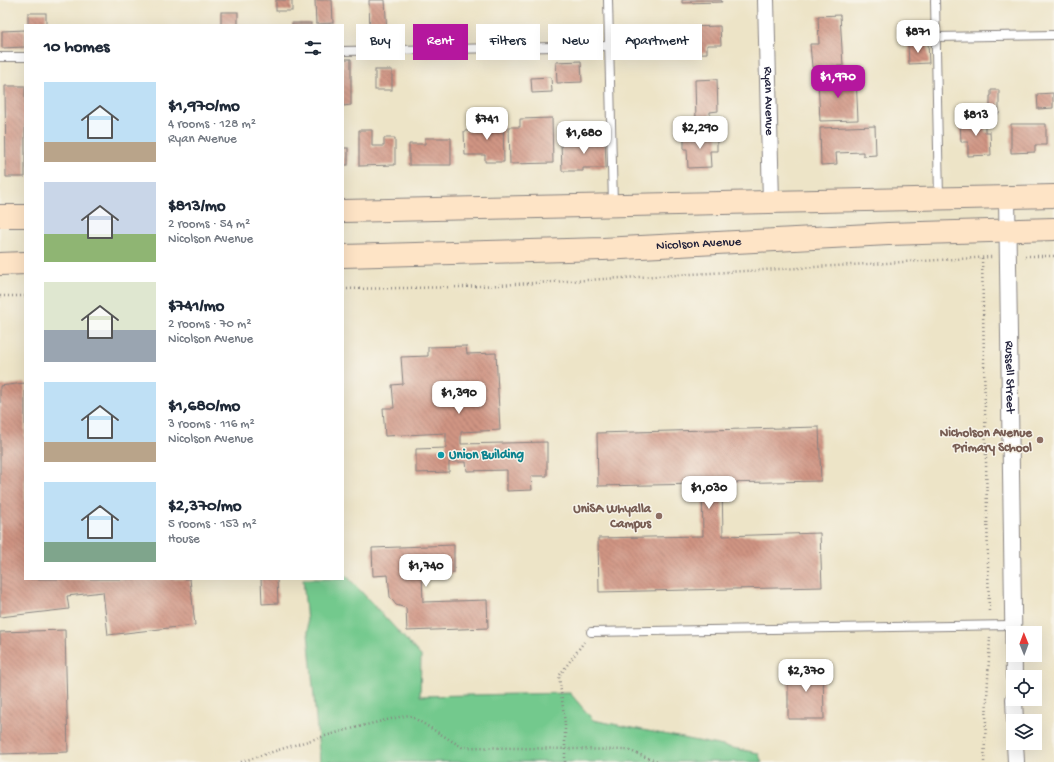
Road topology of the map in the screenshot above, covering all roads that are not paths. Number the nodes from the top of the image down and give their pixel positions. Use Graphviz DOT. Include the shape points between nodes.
graph roads {
  1 [pos="608,0"];
  2 [pos="766,0"];
  3 [pos="935,0"];
  4 [pos="1054,35"];
  5 [pos="936,37"];
  6 [pos="609,46"];
  7 [pos="344,51"];
  8 [pos="0,57"];
  9 [pos="24,57"];
  10 [pos="1054,196"];
  11 [pos="1007,197"];
  12 [pos="939,199"];
  13 [pos="771,202"];
  14 [pos="613,205"];
  15 [pos="344,211"];
  16 [pos="0,216"];
  17 [pos="24,216"];
  18 [pos="1054,229"];
  19 [pos="1007,230"];
  20 [pos="344,256"];
  21 [pos="0,264"];
  22 [pos="24,264"];
  23 [pos="1012,625"];
  24 [pos="591,632"];
  25 [pos="1014,670"];
  26 [pos="1015,750"];
  27 [pos="1016,762"];
  1 -- 6 [label="lane"];
  2 -- 13 [label="street, Ryan Avenue"];
  3 -- 5 [label="lane"];
  4 -- 5 [label="lane"];
  5 -- 12 [label="lane"];
  6 -- 7 [label="lane"];
  6 -- 14 [label="lane"];
  8 -- 9 [label="lane"];
  10 -- 11 [label="main road"];
  11 -- 12 [label="main road"];
  11 -- 19 [label="street, Russell Street"];
  12 -- 13 [label="main road"];
  13 -- 14 [label="main road"];
  14 -- 15 [label="main road"];
  16 -- 17 [label="main road"];
  18 -- 19 [label="main road, Nicolson Avenue"];
  19 -- 20 [label="main road, Nicolson Avenue" via="604,249"];
  19 -- 23 [label="street, Russell Street"];
  21 -- 22 [label="main road"];
  23 -- 24 [label="lane"];
  23 -- 25 [label="street, Russell Street"];
  26 -- 27 [label="street"];
}
